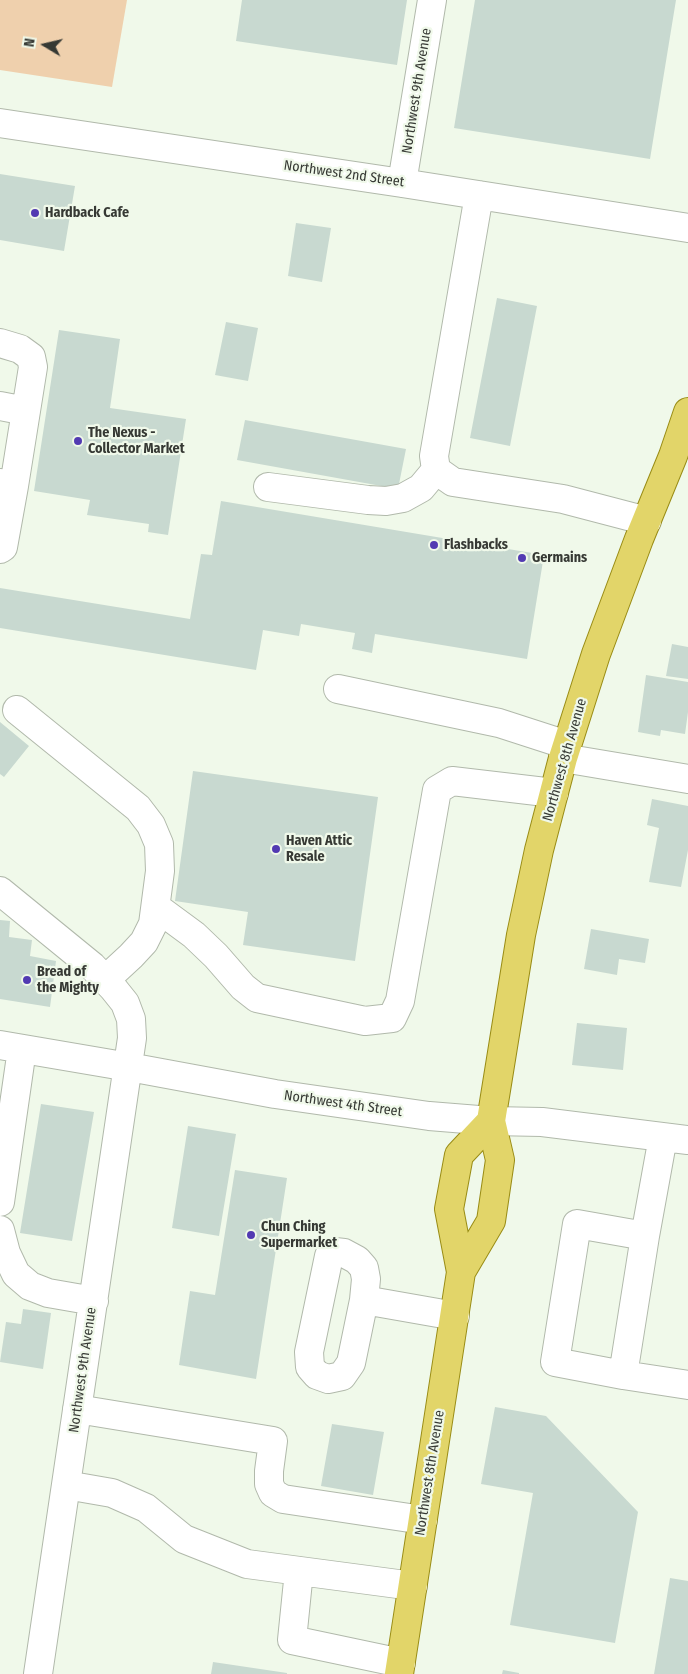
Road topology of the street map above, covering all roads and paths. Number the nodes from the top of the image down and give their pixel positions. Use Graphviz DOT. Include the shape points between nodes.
graph roads {
  1 [pos="432,0"];
  2 [pos="0,123"];
  3 [pos="402,183"];
  4 [pos="479,195"];
  5 [pos="688,228"];
  6 [pos="0,343"];
  7 [pos="0,406"];
  8 [pos="26,411"];
  9 [pos="688,412"];
  10 [pos="436,470"];
  11 [pos="7,484"];
  12 [pos="268,487"];
  13 [pos="647,521"];
  14 [pos="0,549"];
  15 [pos="338,689"];
  16 [pos="16,710"];
  17 [pos="565,752"];
  18 [pos="688,779"];
  19 [pos="554,794"];
  20 [pos="0,891"];
  21 [pos="156,907"];
  22 [pos="105,980"];
  23 [pos="11,1047"];
  24 [pos="129,1067"];
  25 [pos="491,1121"];
  26 [pos="675,1139"];
  27 [pos="0,1202"];
  28 [pos="0,1230"];
  29 [pos="645,1236"];
  30 [pos="461,1272"];
  31 [pos="364,1300"];
  32 [pos="94,1301"];
  33 [pos="455,1316"];
  34 [pos="623,1375"];
  35 [pos="688,1385"];
  36 [pos="77,1409"];
  37 [pos="66,1485"];
  38 [pos="423,1520"];
  39 [pos="299,1570"];
  40 [pos="413,1586"];
  41 [pos="400,1668"];
  42 [pos="38,1674"];
  1 -- 3 [label="street, Northwest 9th Avenue"];
  2 -- 3 [label="street, Northwest 2nd Street"];
  3 -- 4 [label="street, Northwest 2nd Street"];
  4 -- 5 [label="street, Northwest 2nd Street"];
  4 -- 10 [label="street" via="434,456"];
  6 -- 8 [label="street" via="20,349 31,357 33,367"];
  7 -- 8 [label="street"];
  8 -- 11 [label="street"];
  9 -- 13 [label="main road, Northwest 8th Avenue"];
  10 -- 12 [label="street" via="421,488 403,498 386,501"];
  10 -- 13 [label="street" via="454,482 563,499"];
  11 -- 14 [label="street" via="3,547"];
  13 -- 17 [label="main road, Northwest 8th Avenue" via="596,654"];
  15 -- 17 [label="street" via="499,724"];
  16 -- 21 [label="street" via="138,808 151,825 159,844"];
  17 -- 18 [label="street"];
  17 -- 19 [label="main road, Northwest 8th Avenue"];
  19 -- 21 [label="street" via="452,781 437,790 400,1001 392,1018 365,1021 257,998 194,935"];
  19 -- 25 [label="main road, Northwest 8th Avenue" via="521,935"];
  20 -- 22 [label="street, Northwest 9th Avenue"];
  21 -- 22 [label="street" via="153,924 144,942"];
  22 -- 24 [label="street, Northwest 9th Avenue" via="125,1003 130,1019"];
  23 -- 24 [label="street, Northwest 4th Street"];
  23 -- 27 [label="street"];
  24 -- 25 [label="street, Northwest 4th Street" via="275,1094 428,1116"];
  24 -- 32 [label="street, Northwest 9th Avenue"];
  25 -- 26 [label="street, Northwest 4th Street" via="542,1122"];
  25 -- 30 [label="main road, Northwest 8th Avenue" via="500,1160 491,1221"];
  25 -- 30 [label="main road, Northwest 8th Avenue" via="459,1155 449,1209"];
  26 -- 29 [label="street"];
  28 -- 32 [label="street" via="16,1274 30,1286 48,1293"];
  29 -- 34 [label="street"];
  29 -- 34 [label="street" via="577,1224 565,1296 555,1362"];
  30 -- 33 [label="main road, Northwest 8th Avenue"];
  31 -- 33 [label="street"];
  32 -- 36 [label="street, Northwest 9th Avenue"];
  33 -- 38 [label="main road, Northwest 8th Avenue"];
  34 -- 35 [label="street"];
  36 -- 37 [label="street, Northwest 9th Avenue"];
  36 -- 38 [label="street" via="273,1441 268,1484 283,1499"];
  37 -- 39 [label="street" via="112,1492 146,1508 184,1538 247,1564"];
  37 -- 42 [label="street, Northwest 9th Avenue"];
  38 -- 40 [label="main road, Northwest 8th Avenue"];
  39 -- 40 [label="street"];
  39 -- 41 [label="street" via="292,1640"];
  40 -- 41 [label="main road, Northwest 8th Avenue"];
}
